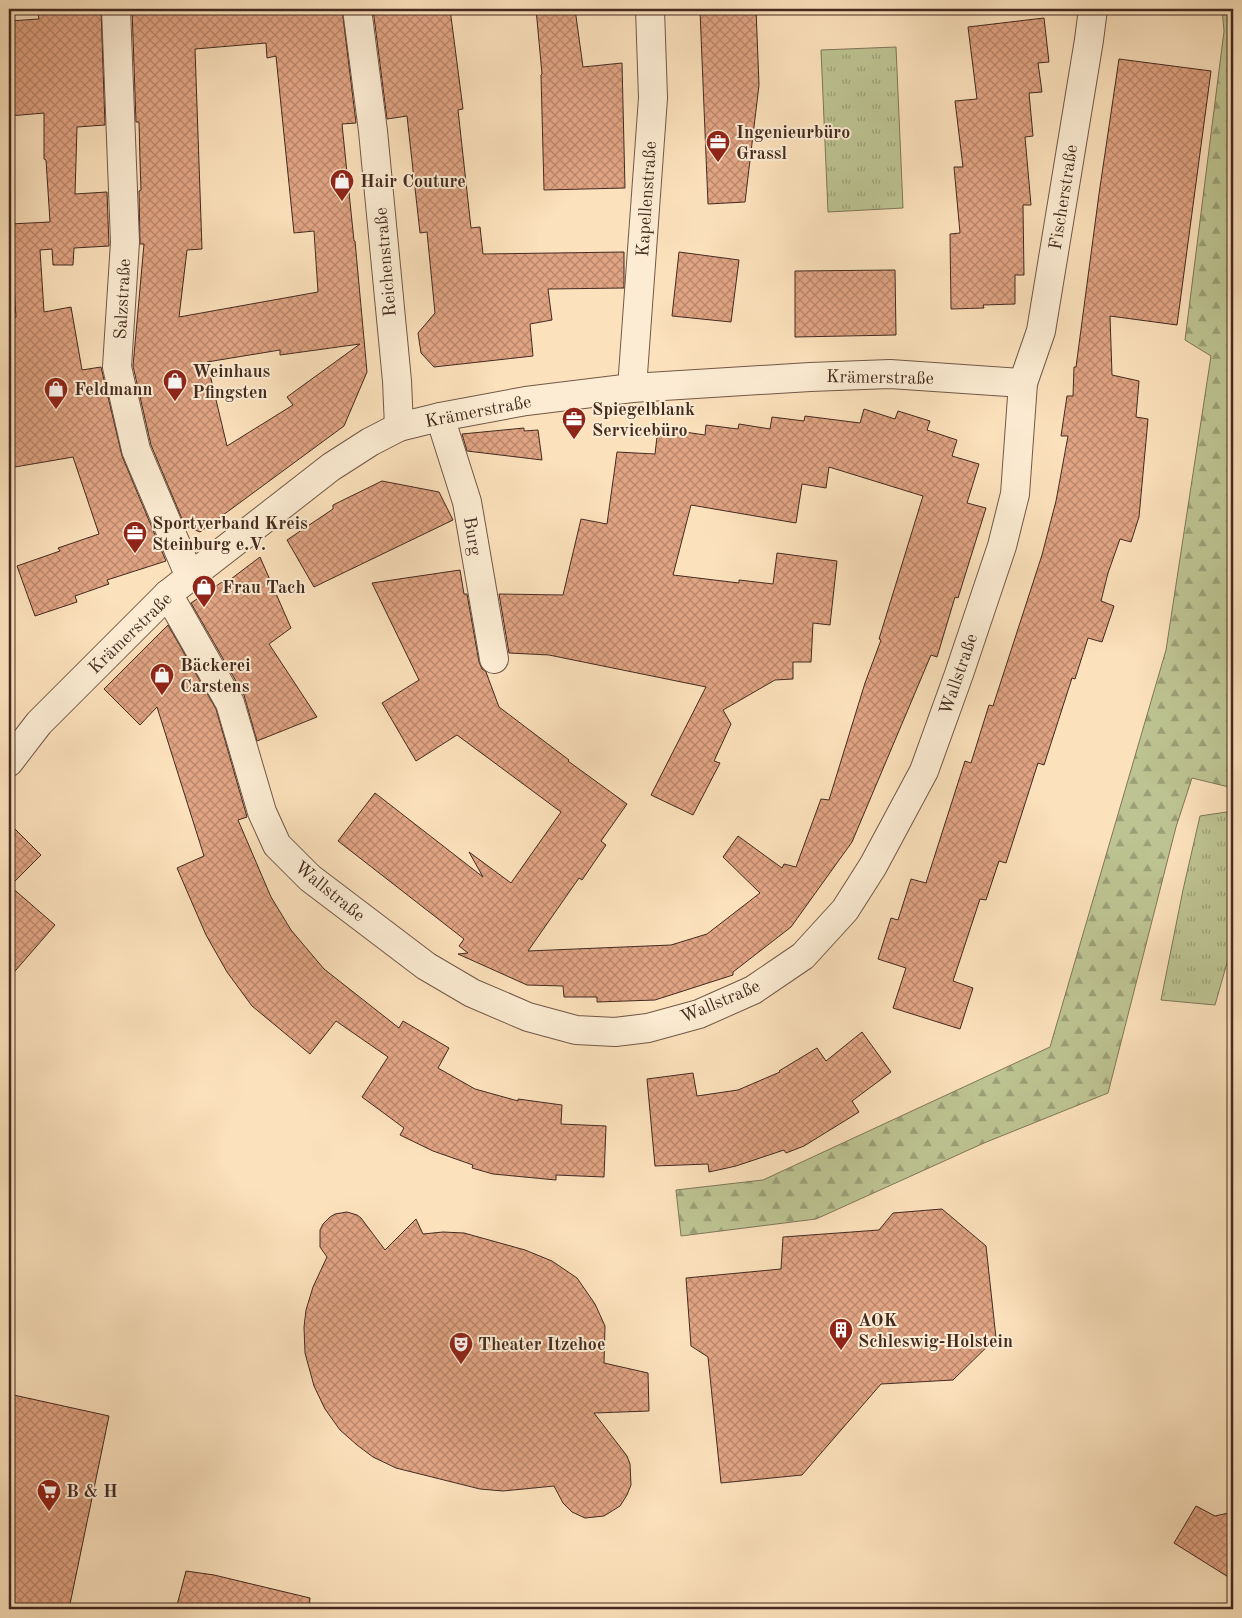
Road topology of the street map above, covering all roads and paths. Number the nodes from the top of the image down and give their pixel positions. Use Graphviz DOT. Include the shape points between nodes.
graph roads {
  1 [pos="116,9"];
  2 [pos="357,9"];
  3 [pos="650,9"];
  4 [pos="1093,9"];
  5 [pos="1023,383"];
  6 [pos="632,388"];
  7 [pos="440,417"];
  8 [pos="399,427"];
  9 [pos="190,577"];
  10 [pos="168,594"];
  11 [pos="494,659"];
  12 [pos="9,762"];
  1 -- 9 [label="street, Salzstraße" via="125,242 118,367 136,450"];
  2 -- 8 [label="street, Reichenstraße" via="373,131"];
  3 -- 6 [label="street, Kapellenstraße" via="653,98"];
  4 -- 5 [label="street, Fischerstraße" via="1041,331"];
  5 -- 6 [label="street, Krämerstraße" via="890,374"];
  5 -- 10 [label="street, Wallstraße" via="1015,494 1002,546 924,770 873,866 845,910 803,956 753,990 699,1014 648,1028 616,1032 576,1030 528,1017 472,992 426,966 310,878 277,844 262,812 230,703"];
  6 -- 7 [label="street, Krämerstraße" via="526,401"];
  7 -- 8 [label="street, Krämerstraße"];
  7 -- 11 [label="street, Burg" via="467,502"];
  8 -- 9 [label="street, Krämerstraße" via="331,467"];
  9 -- 10 [label="street, Krämerstraße"];
  10 -- 12 [label="street, Krämerstraße" via="39,723"];
}
